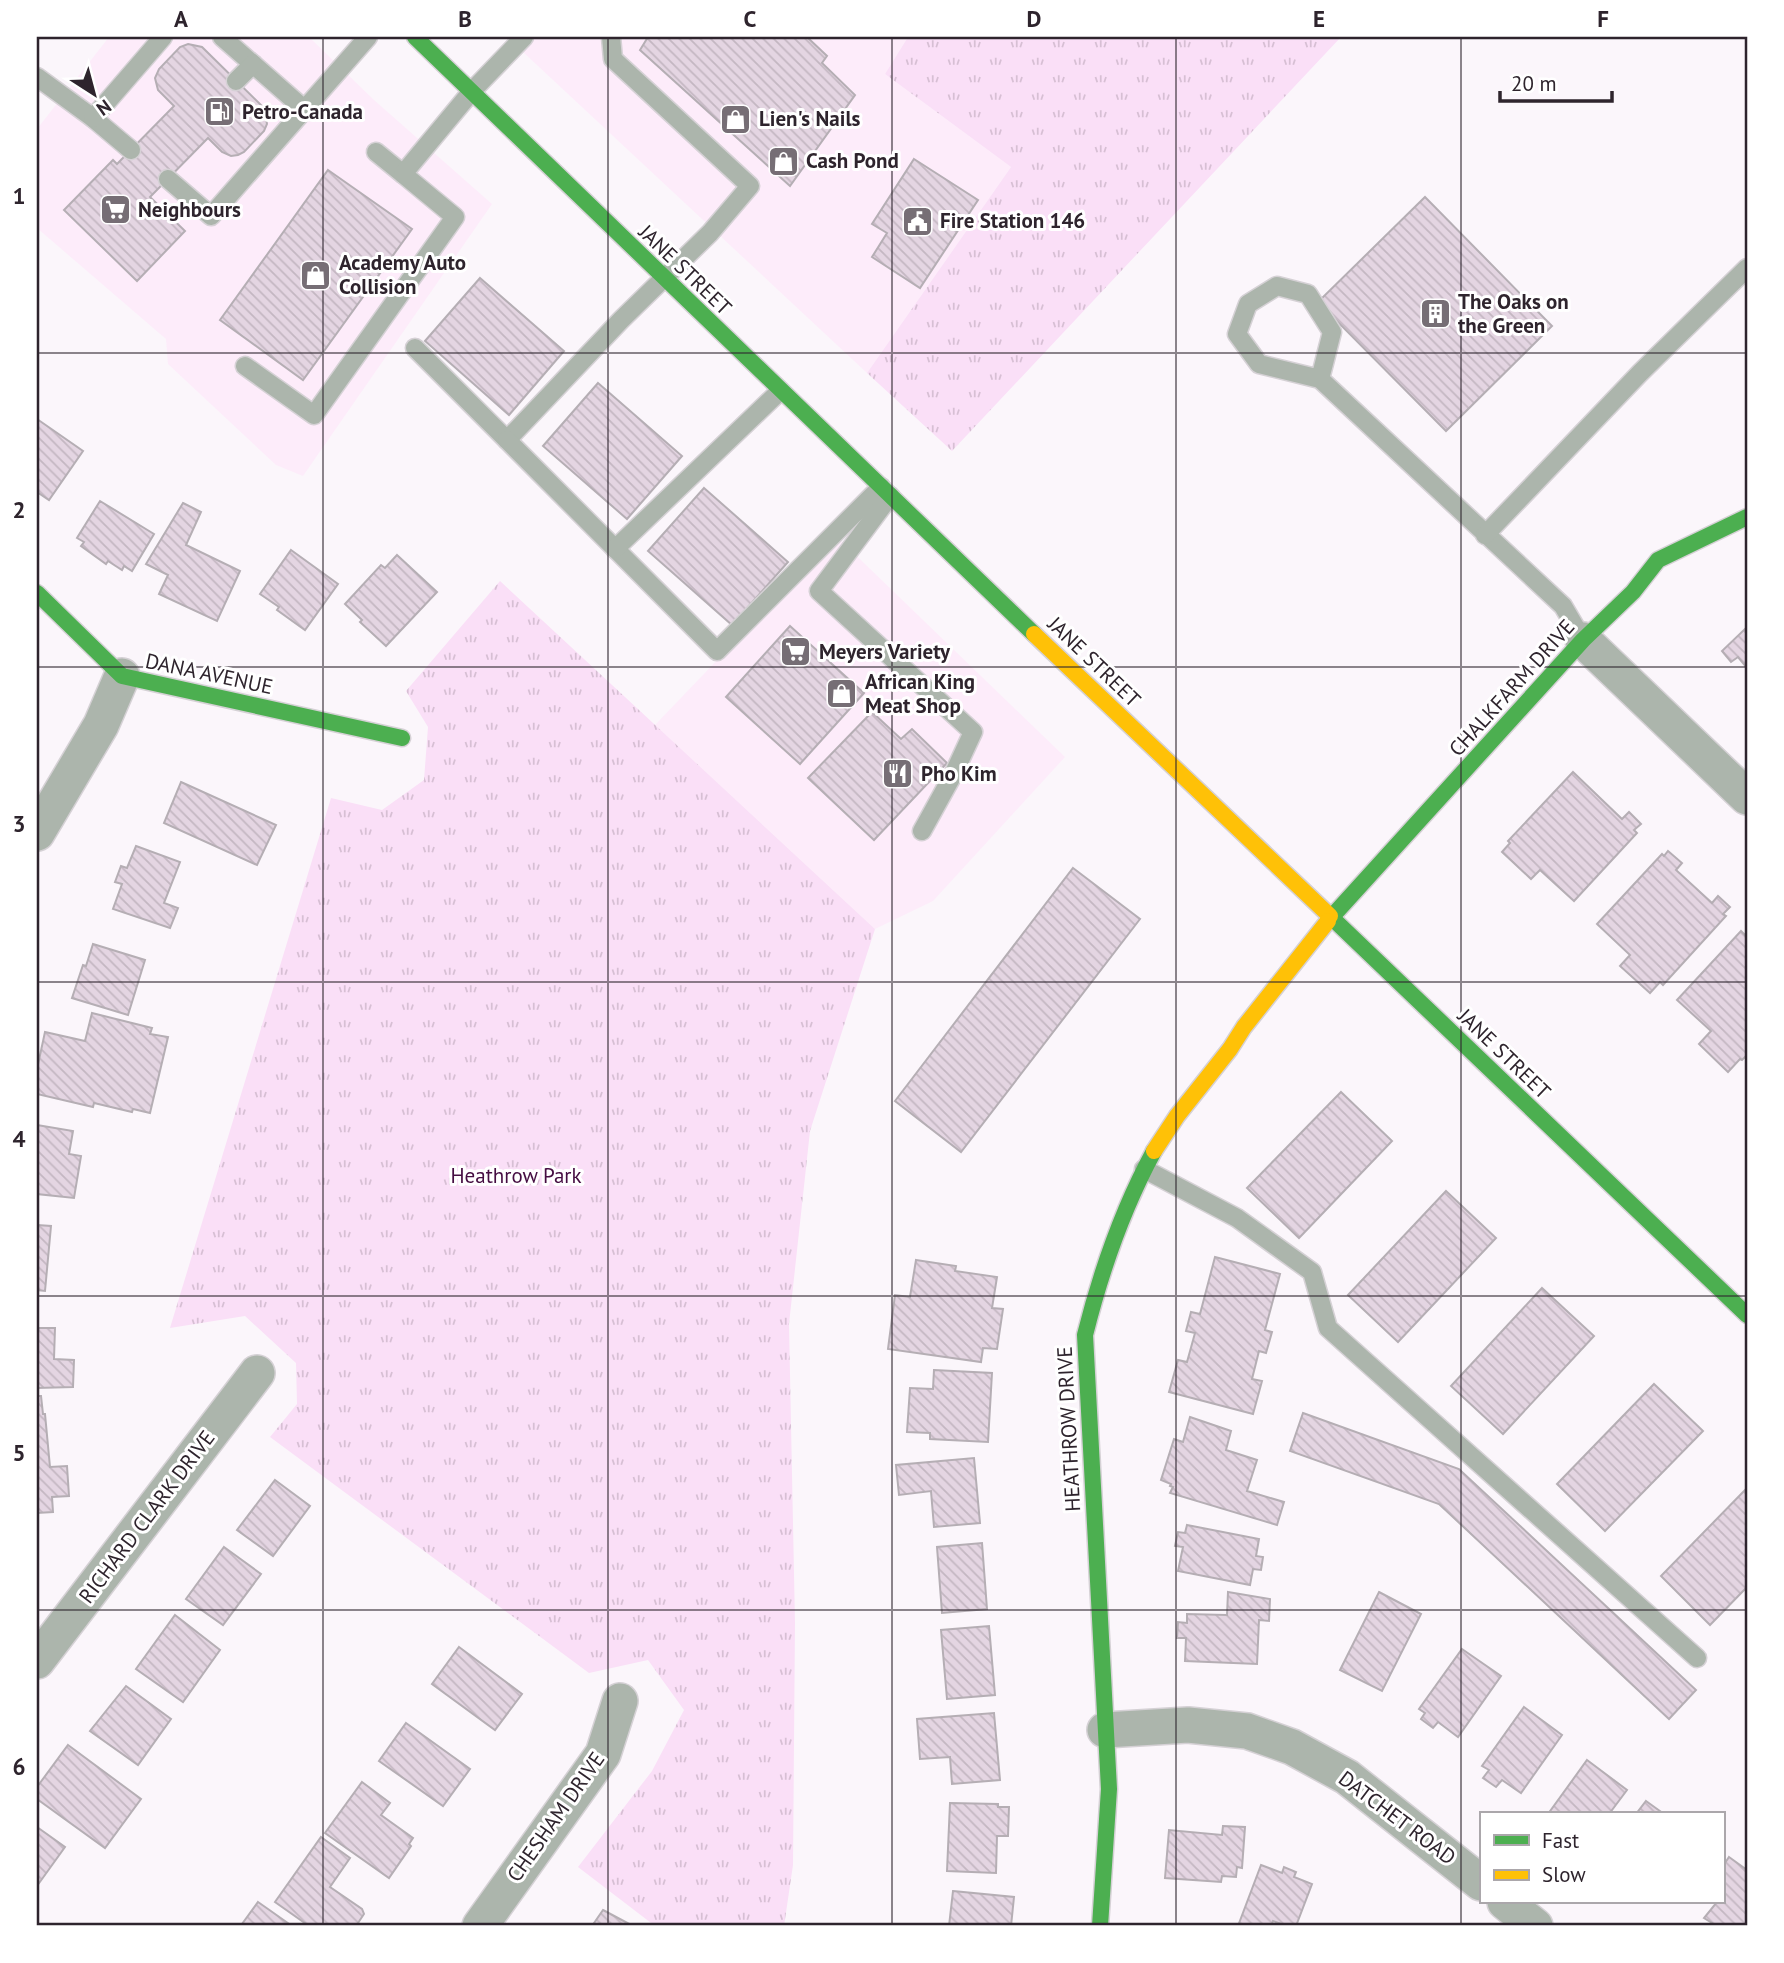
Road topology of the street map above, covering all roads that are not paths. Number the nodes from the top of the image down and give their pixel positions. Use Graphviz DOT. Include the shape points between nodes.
graph roads {
  1 [pos="163,37"];
  2 [pos="222,37"];
  3 [pos="368,37"];
  4 [pos="415,37"];
  5 [pos="524,37"];
  6 [pos="611,37"];
  7 [pos="253,64"];
  8 [pos="37,77"];
  9 [pos="236,81"];
  10 [pos="472,91"];
  11 [pos="304,109"];
  12 [pos="93,118"];
  13 [pos="131,150"];
  14 [pos="376,152"];
  15 [pos="402,174"];
  16 [pos="168,179"];
  17 [pos="1747,268"];
  18 [pos="664,279"];
  19 [pos="415,348"];
  20 [pos="245,366"];
  21 [pos="1320,379"];
  22 [pos="780,390"];
  23 [pos="507,440"];
  24 [pos="885,491"];
  25 [pos="1747,517"];
  26 [pos="1485,535"];
  27 [pos="615,549"];
  28 [pos="37,593"];
  29 [pos="1583,640"];
  30 [pos="122,676"];
  31 [pos="402,738"];
  32 [pos="1747,797"];
  33 [pos="922,831"];
  34 [pos="37,833"];
  35 [pos="1331,918"];
  36 [pos="1144,1169"];
  37 [pos="1747,1315"];
  38 [pos="257,1373"];
  39 [pos="1697,1658"];
  40 [pos="37,1661"];
  41 [pos="620,1701"];
  42 [pos="1105,1730"];
  43 [pos="1480,1882"];
  44 [pos="1508,1904"];
  45 [pos="480,1926"];
  46 [pos="1100,1926"];
  47 [pos="1535,1926"];
  1 -- 12 [label="lane"];
  2 -- 7 [label="lane"];
  3 -- 11 [label="lane"];
  4 -- 10 [label="street, JANE STREET"];
  5 -- 10 [label="lane"];
  6 -- 18 [label="lane" via="613,59 750,186"];
  7 -- 9 [label="lane"];
  7 -- 11 [label="lane"];
  8 -- 12 [label="lane"];
  10 -- 15 [label="lane"];
  10 -- 18 [label="street, JANE STREET"];
  11 -- 16 [label="lane" via="211,216"];
  12 -- 13 [label="lane"];
  14 -- 15 [label="lane"];
  15 -- 20 [label="lane" via="455,217 314,415"];
  17 -- 26 [label="lane"];
  18 -- 22 [label="street, JANE STREET"];
  18 -- 23 [label="lane"];
  19 -- 23 [label="lane"];
  21 -- 21 [label="lane" via="1259,364 1237,334 1248,304 1277,286 1308,294 1332,332"];
  21 -- 26 [label="lane"];
  22 -- 24 [label="street, JANE STREET"];
  22 -- 27 [label="lane"];
  23 -- 27 [label="lane"];
  24 -- 27 [label="lane" via="717,651"];
  24 -- 33 [label="lane" via="819,591 973,732"];
  24 -- 35 [label="street, JANE STREET"];
  25 -- 29 [label="street, CHALKFARM DRIVE" via="1658,560 1633,592"];
  26 -- 29 [label="lane" via="1563,606"];
  28 -- 30 [label="street, DANA AVENUE"];
  29 -- 32 [label="street"];
  29 -- 35 [label="street, CHALKFARM DRIVE"];
  30 -- 31 [label="street, DANA AVENUE"];
  30 -- 34 [label="street" via="101,725"];
  35 -- 36 [label="street, HEATHROW DRIVE" via="1170,1126"];
  35 -- 37 [label="street, JANE STREET"];
  36 -- 39 [label="lane" via="1237,1218 1312,1272 1328,1328"];
  36 -- 42 [label="street, HEATHROW DRIVE" via="1108,1248 1085,1335"];
  38 -- 40 [label="street, RICHARD CLARK DRIVE"];
  41 -- 45 [label="street, CHESHAM DRIVE" via="603,1754"];
  42 -- 43 [label="street, DATCHET ROAD" via="1188,1725 1247,1731 1292,1747 1347,1777"];
  42 -- 46 [label="street, HEATHROW DRIVE" via="1109,1789"];
  44 -- 47 [label="street"];
}
